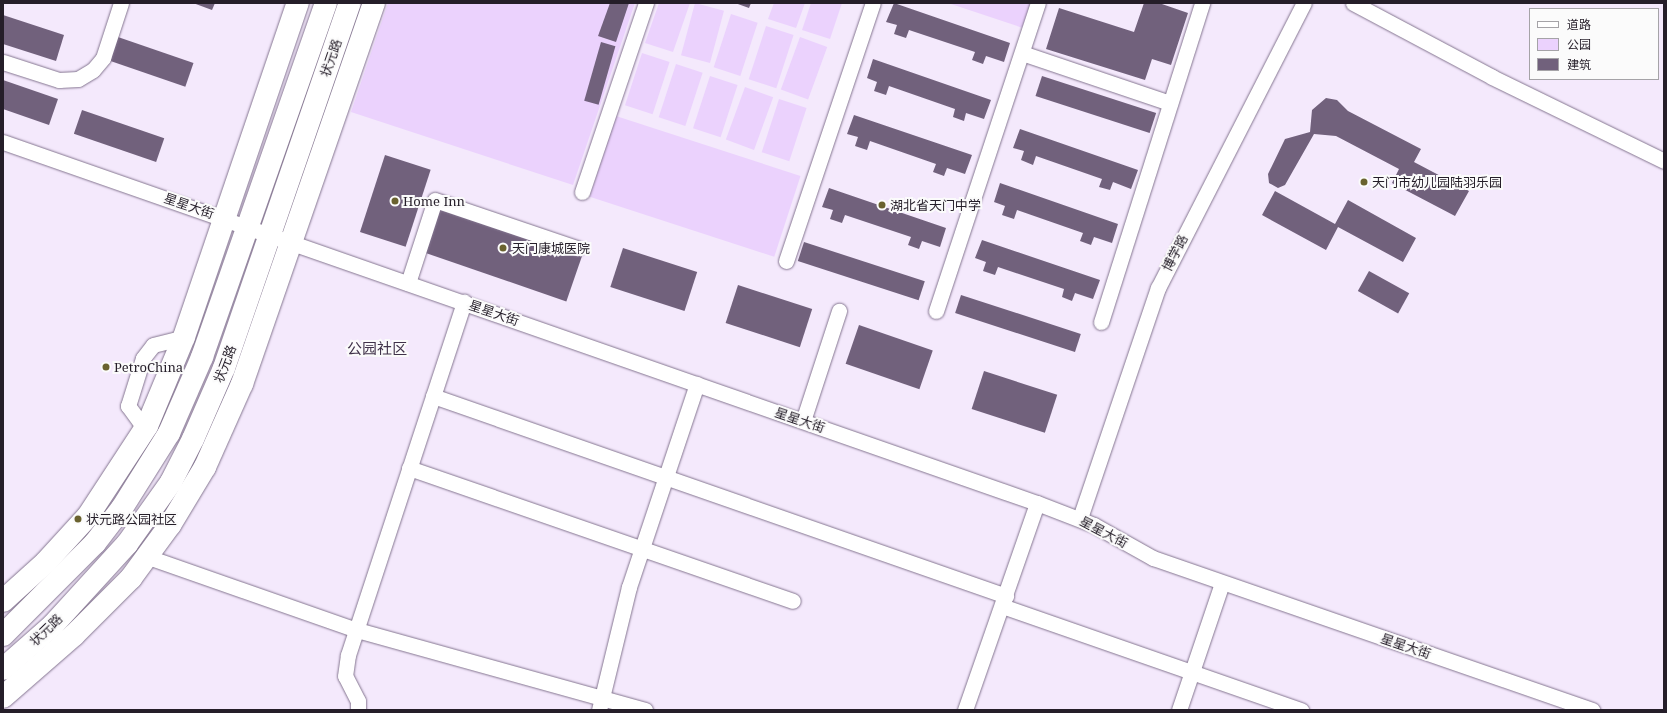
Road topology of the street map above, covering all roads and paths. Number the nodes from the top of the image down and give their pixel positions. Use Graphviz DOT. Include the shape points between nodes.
graph roads {
  1 [pos="121,3"];
  2 [pos="298,3"];
  3 [pos="326,3"];
  4 [pos="350,3"];
  5 [pos="374,3"];
  6 [pos="646,3"];
  7 [pos="873,3"];
  8 [pos="1038,3"];
  9 [pos="1202,3"];
  10 [pos="1304,3"];
  11 [pos="1353,3"];
  12 [pos="1022,53"];
  13 [pos="3,62"];
  14 [pos="1170,104"];
  15 [pos="3,142"];
  16 [pos="1664,161"];
  17 [pos="582,192"];
  18 [pos="226,219"];
  19 [pos="249,227"];
  20 [pos="271,236"];
  21 [pos="292,243"];
  22 [pos="577,248"];
  23 [pos="786,261"];
  24 [pos="408,283"];
  25 [pos="464,302"];
  26 [pos="839,311"];
  27 [pos="936,311"];
  28 [pos="1101,322"];
  29 [pos="213,328"];
  30 [pos="184,337"];
  31 [pos="697,384"];
  32 [pos="433,396"];
  33 [pos="803,421"];
  34 [pos="201,423"];
  35 [pos="145,429"];
  36 [pos="163,443"];
  37 [pos="205,467"];
  38 [pos="409,468"];
  39 [pos="666,477"];
  40 [pos="1037,503"];
  41 [pos="1080,518"];
  42 [pos="643,549"];
  43 [pos="148,557"];
  44 [pos="1222,583"];
  45 [pos="3,601"];
  46 [pos="793,601"];
  47 [pos="1004,601"];
  48 [pos="357,630"];
  49 [pos="3,635"];
  50 [pos="3,669"];
  51 [pos="1192,672"];
  52 [pos="3,697"];
  53 [pos="601,704"];
  54 [pos="358,710"];
  55 [pos="645,710"];
  56 [pos="965,710"];
  57 [pos="1179,710"];
  58 [pos="1301,710"];
  59 [pos="1592,710"];
  1 -- 13 [label="street" via="102,58 93,70 78,79 59,80"];
  2 -- 18 [label="highway"];
  3 -- 19 [label="highway, 状元路"];
  4 -- 20 [label="highway, 状元路"];
  5 -- 21 [label="highway"];
  6 -- 17 [label="street"];
  7 -- 23 [label="street"];
  8 -- 12 [label="street"];
  9 -- 14 [label="street"];
  10 -- 41 [label="street, 博学路" via="1158,288"];
  11 -- 16 [label="street" via="1511,87"];
  12 -- 14 [label="street"];
  12 -- 27 [label="street"];
  14 -- 28 [label="street"];
  15 -- 18 [label="street, 星星大街"];
  18 -- 19 [label="street, 星星大街"];
  18 -- 30 [label="highway"];
  19 -- 20 [label="street, 星星大街"];
  19 -- 29 [label="highway, 状元路"];
  20 -- 21 [label="street, 星星大街"];
  20 -- 34 [label="highway, 状元路"];
  21 -- 24 [label="street, 星星大街"];
  21 -- 37 [label="highway" via="242,384"];
  22 -- 24 [label="street" via="435,200"];
  24 -- 25 [label="street, 星星大街"];
  25 -- 31 [label="street, 星星大街"];
  25 -- 32 [label="street"];
  26 -- 33 [label="street"];
  29 -- 30 [label="highway"];
  29 -- 36 [label="highway, 状元路"];
  30 -- 35 [label="highway"];
  30 -- 35 [label="street" via="153,345 143,358 128,406"];
  31 -- 33 [label="street, 星星大街"];
  31 -- 39 [label="street"];
  32 -- 38 [label="street"];
  32 -- 39 [label="street"];
  33 -- 40 [label="street, 星星大街"];
  34 -- 37 [label="highway"];
  34 -- 50 [label="highway, 状元路" via="170,482 127,544 53,625"];
  35 -- 36 [label="highway"];
  35 -- 45 [label="highway" via="88,516 46,562"];
  36 -- 49 [label="highway, 状元路" via="122,508 95,543"];
  37 -- 43 [label="highway"];
  38 -- 42 [label="street"];
  38 -- 48 [label="street"];
  39 -- 42 [label="street"];
  39 -- 47 [label="street"];
  40 -- 41 [label="street, 星星大街"];
  40 -- 47 [label="street"];
  41 -- 44 [label="street, 星星大街" via="1152,558"];
  42 -- 46 [label="street"];
  42 -- 53 [label="street" via="629,587"];
  43 -- 48 [label="street"];
  43 -- 52 [label="highway" via="97,614"];
  44 -- 51 [label="street"];
  44 -- 59 [label="street, 星星大街"];
  47 -- 51 [label="street"];
  47 -- 56 [label="street"];
  48 -- 53 [label="street"];
  48 -- 54 [label="street" via="345,676 358,701"];
  51 -- 57 [label="street"];
  51 -- 58 [label="street"];
  53 -- 55 [label="street"];
}
